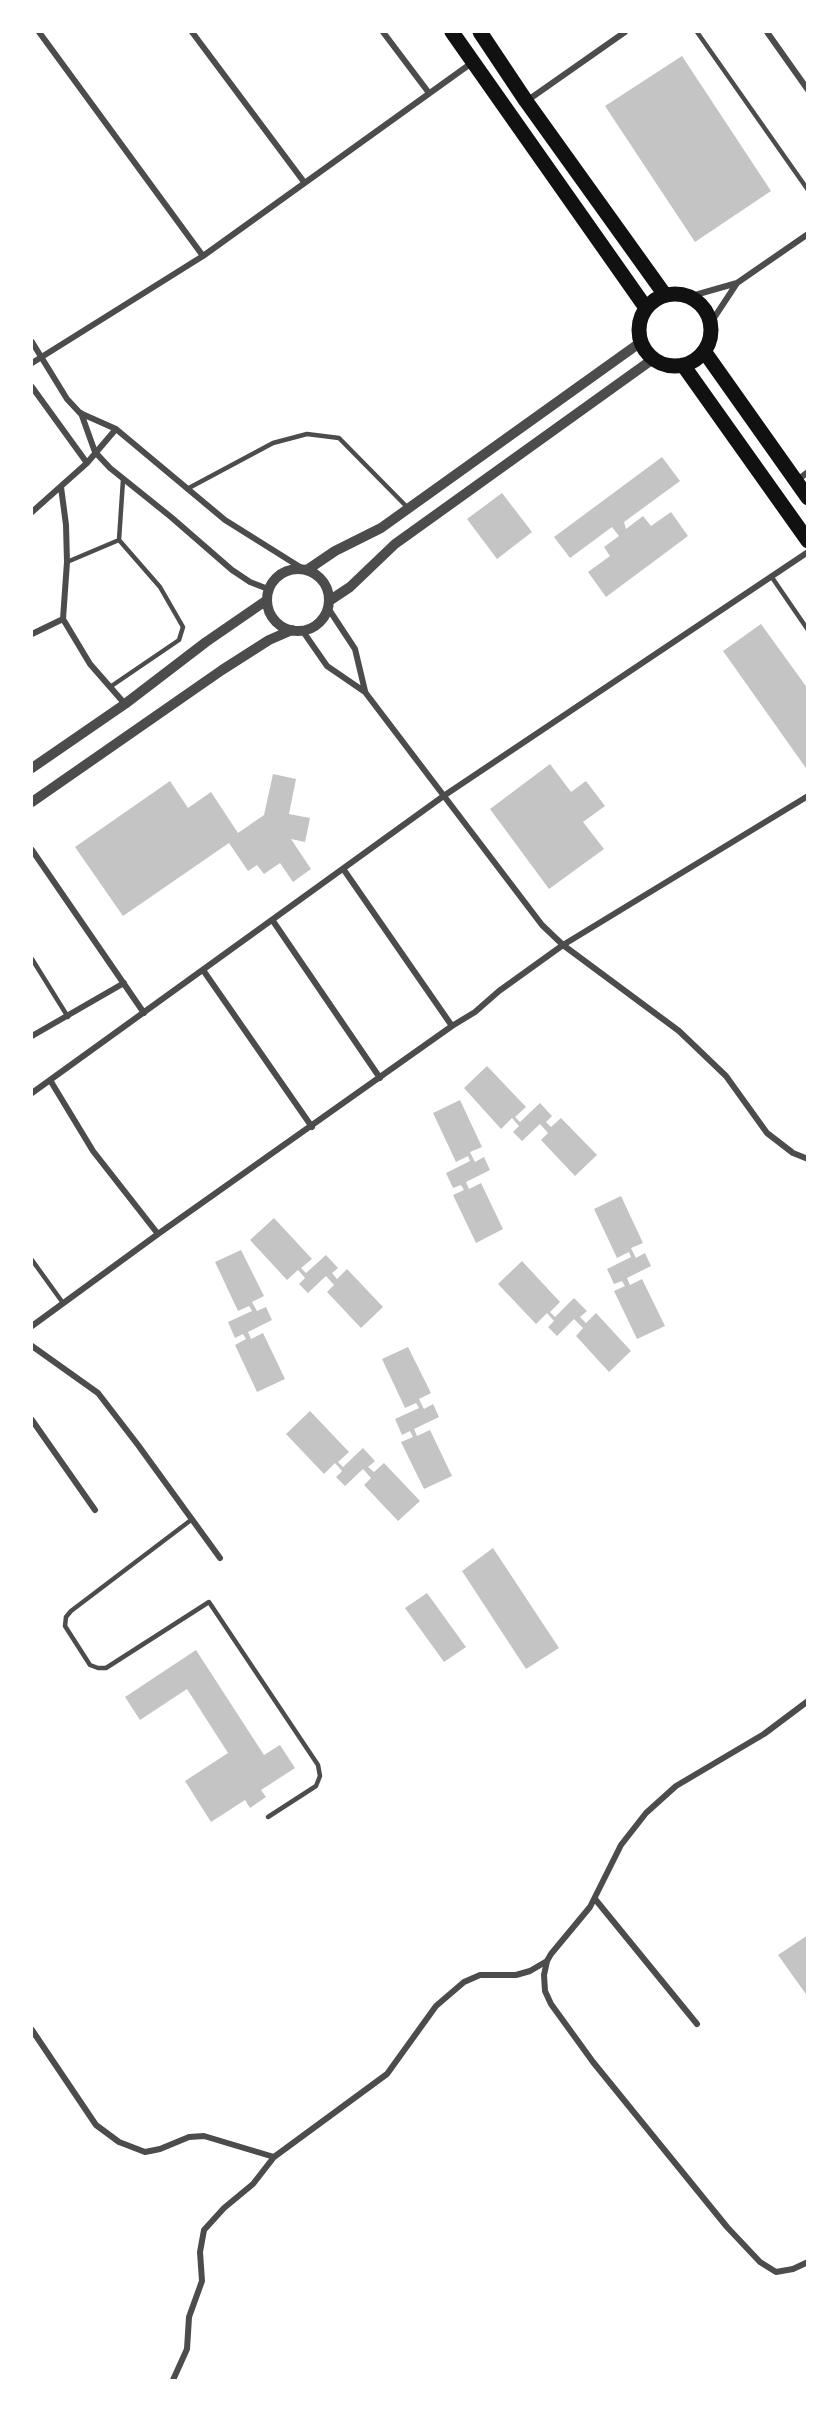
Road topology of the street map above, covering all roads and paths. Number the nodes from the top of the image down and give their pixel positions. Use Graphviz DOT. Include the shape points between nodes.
graph roads {
  1 [pos="39,32"];
  2 [pos="192,32"];
  3 [pos="383,32"];
  4 [pos="452,32"];
  5 [pos="480,32"];
  6 [pos="626,32"];
  7 [pos="697,32"];
  8 [pos="767,32"];
  9 [pos="474,62"];
  10 [pos="807,90"];
  11 [pos="429,93"];
  12 [pos="526,101"];
  13 [pos="304,182"];
  14 [pos="807,190"];
  15 [pos="807,234"];
  16 [pos="203,256"];
  17 [pos="737,283"];
  18 [pos="665,296"];
  19 [pos="688,297"];
  20 [pos="646,308"];
  21 [pos="710,324"];
  22 [pos="32,342"];
  23 [pos="640,342"];
  24 [pos="704,351"];
  25 [pos="41,356"];
  26 [pos="653,359"];
  27 [pos="32,363"];
  28 [pos="683,365"];
  29 [pos="32,387"];
  30 [pos="80,413"];
  31 [pos="116,429"];
  32 [pos="95,452"];
  33 [pos="87,463"];
  34 [pos="802,476"];
  35 [pos="123,480"];
  36 [pos="61,487"];
  37 [pos="187,489"];
  38 [pos="807,498"];
  39 [pos="408,508"];
  40 [pos="32,512"];
  41 [pos="119,540"];
  42 [pos="807,541"];
  43 [pos="807,552"];
  44 [pos="67,562"];
  45 [pos="304,568"];
  46 [pos="771,576"];
  47 [pos="268,594"];
  48 [pos="328,605"];
  49 [pos="63,619"];
  50 [pos="297,630"];
  51 [pos="807,630"];
  52 [pos="32,634"];
  53 [pos="110,687"];
  54 [pos="365,692"];
  55 [pos="125,704"];
  56 [pos="32,768"];
  57 [pos="445,795"];
  58 [pos="807,796"];
  59 [pos="32,801"];
  60 [pos="32,850"];
  61 [pos="344,870"];
  62 [pos="273,921"];
  63 [pos="563,945"];
  64 [pos="32,959"];
  65 [pos="204,970"];
  66 [pos="124,983"];
  67 [pos="144,1013"];
  68 [pos="68,1017"];
  69 [pos="452,1026"];
  70 [pos="32,1036"];
  71 [pos="380,1078"];
  72 [pos="50,1080"];
  73 [pos="32,1092"];
  74 [pos="312,1127"];
  75 [pos="807,1159"];
  76 [pos="158,1234"];
  77 [pos="32,1260"];
  78 [pos="63,1303"];
  79 [pos="32,1326"];
  80 [pos="32,1346"];
  81 [pos="32,1420"];
  82 [pos="95,1510"];
  83 [pos="192,1520"];
  84 [pos="220,1558"];
  85 [pos="807,1701"];
  86 [pos="268,1817"];
  87 [pos="594,1899"];
  88 [pos="547,1961"];
  89 [pos="697,2024"];
  90 [pos="32,2030"];
  91 [pos="274,2157"];
  92 [pos="807,2262"];
  93 [pos="173,2380"];
  1 -- 16 [label="street"];
  2 -- 13 [label="street"];
  3 -- 11 [label="street"];
  4 -- 9 [label="main road"];
  5 -- 12 [label="main road"];
  6 -- 12 [label="street"];
  7 -- 14 [label="lane"];
  8 -- 10 [label="street"];
  9 -- 11 [label="street"];
  9 -- 20 [label="main road"];
  11 -- 13 [label="street"];
  12 -- 18 [label="main road"];
  13 -- 16 [label="street"];
  15 -- 17 [label="street"];
  16 -- 25 [label="street"];
  17 -- 19 [label="street"];
  17 -- 21 [label="street"];
  18 -- 19 [label="main road"];
  18 -- 20 [label="main road"];
  19 -- 21 [label="main road" via="699,303"];
  20 -- 23 [label="main road" via="639,324"];
  21 -- 24 [label="main road" via="710,338"];
  22 -- 25 [label="street"];
  23 -- 26 [label="main road"];
  23 -- 39 [label="street"];
  24 -- 28 [label="main road"];
  24 -- 34 [label="main road"];
  25 -- 27 [label="street"];
  25 -- 30 [label="street"];
  26 -- 28 [label="main road" via="668,366"];
  26 -- 48 [label="street" via="395,544"];
  28 -- 42 [label="main road"];
  29 -- 33 [label="street"];
  30 -- 31 [label="street"];
  30 -- 32 [label="street"];
  31 -- 32 [label="street"];
  31 -- 37 [label="street"];
  32 -- 33 [label="street"];
  32 -- 35 [label="street"];
  33 -- 36 [label="street"];
  34 -- 38 [label="main road"];
  35 -- 41 [label="lane"];
  35 -- 47 [label="street" via="232,570"];
  36 -- 40 [label="street"];
  36 -- 44 [label="street"];
  37 -- 39 [label="lane" via="273,443 307,434 339,438"];
  37 -- 45 [label="street" via="225,520"];
  39 -- 45 [label="street" via="381,528"];
  41 -- 44 [label="lane"];
  41 -- 53 [label="lane" via="160,587 183,627 179,640"];
  43 -- 46 [label="street"];
  44 -- 49 [label="street"];
  45 -- 47 [label="street" via="283,572"];
  45 -- 48 [label="street" via="323,582"];
  46 -- 51 [label="lane"];
  46 -- 57 [label="street"];
  47 -- 50 [label="street" via="274,619"];
  47 -- 55 [label="street"];
  48 -- 50 [label="street" via="315,625"];
  48 -- 54 [label="street" via="355,649"];
  49 -- 52 [label="street"];
  49 -- 53 [label="street" via="90,664"];
  50 -- 54 [label="street" via="327,666"];
  50 -- 59 [label="street" via="269,640 222,670"];
  53 -- 55 [label="street"];
  54 -- 57 [label="street"];
  55 -- 56 [label="street"];
  57 -- 61 [label="street"];
  57 -- 63 [label="street" via="542,925"];
  58 -- 63 [label="street"];
  60 -- 66 [label="street"];
  61 -- 62 [label="street"];
  61 -- 69 [label="street"];
  62 -- 65 [label="street"];
  62 -- 71 [label="street"];
  63 -- 69 [label="street"];
  63 -- 75 [label="street" via="679,1031 726,1076 767,1133"];
  64 -- 68 [label="lane"];
  65 -- 67 [label="street"];
  65 -- 74 [label="street"];
  66 -- 67 [label="street"];
  66 -- 68 [label="street"];
  67 -- 72 [label="street"];
  68 -- 70 [label="street"];
  69 -- 71 [label="street"];
  71 -- 74 [label="street"];
  72 -- 73 [label="street"];
  72 -- 76 [label="street" via="93,1151"];
  74 -- 76 [label="street"];
  76 -- 78 [label="street"];
  77 -- 78 [label="lane"];
  78 -- 79 [label="street"];
  80 -- 83 [label="street" via="98,1393"];
  81 -- 82 [label="street"];
  83 -- 84 [label="street"];
  83 -- 86 [label="lane" via="71,1611 64,1626 90,1665 106,1668 209,1602 318,1765 320,1776 316,1786"];
  85 -- 87 [label="street" via="764,1734 676,1786 646,1813 621,1845"];
  87 -- 88 [label="street"];
  87 -- 89 [label="street"];
  88 -- 91 [label="street" via="516,1975 480,1975 464,1982 436,2006 387,2074"];
  88 -- 92 [label="street" via="545,1991 551,2004 727,2227 759,2262 776,2272"];
  90 -- 91 [label="street" via="96,2125 118,2142 145,2152 204,2136"];
  91 -- 93 [label="street" via="253,2184 204,2230 200,2252 202,2281 189,2317 187,2349"];
}
